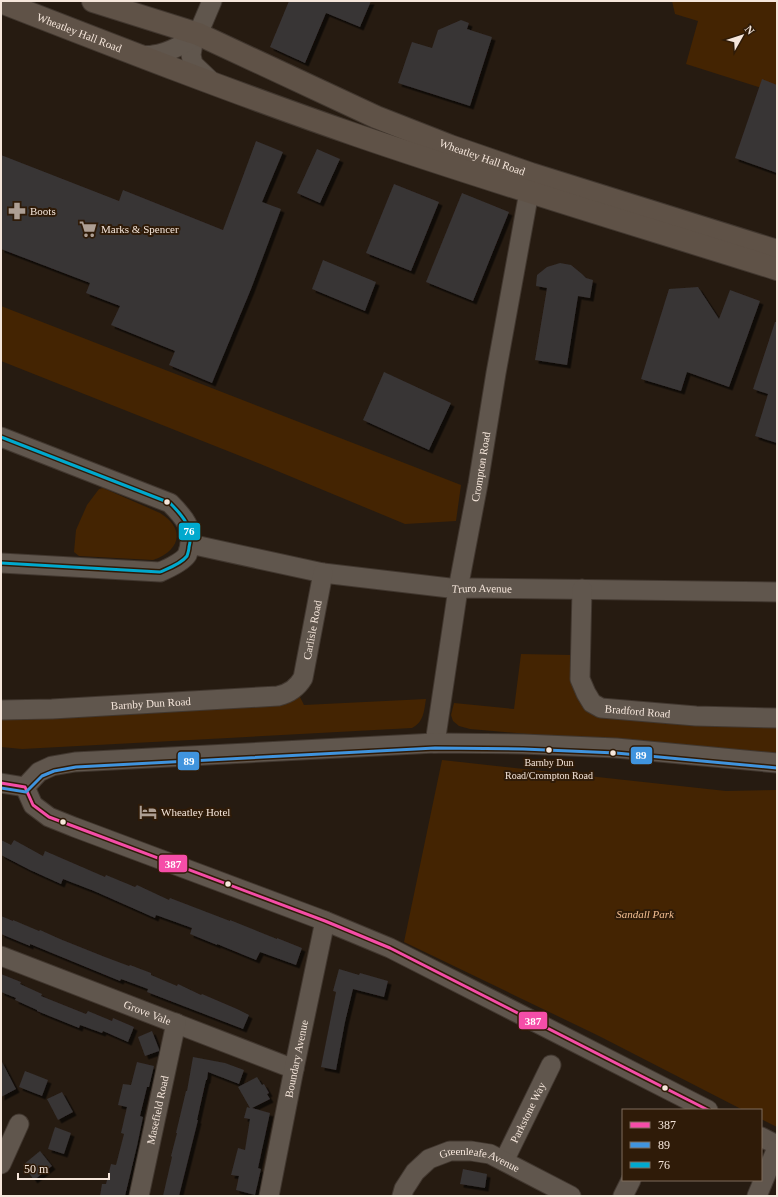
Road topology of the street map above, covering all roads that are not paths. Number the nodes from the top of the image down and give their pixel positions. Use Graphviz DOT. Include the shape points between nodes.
graph roads {
  1 [pos="93,1"];
  2 [pos="212,1"];
  3 [pos="1,2"];
  4 [pos="198,34"];
  5 [pos="135,55"];
  6 [pos="215,85"];
  7 [pos="530,192"];
  8 [pos="777,251"];
  9 [pos="777,269"];
  10 [pos="1,437"];
  11 [pos="190,544"];
  12 [pos="1,563"];
  13 [pos="324,573"];
  14 [pos="458,589"];
  15 [pos="582,589"];
  16 [pos="777,592"];
  17 [pos="298,685"];
  18 [pos="1,710"];
  19 [pos="777,718"];
  20 [pos="435,743"];
  21 [pos="777,763"];
  22 [pos="1,783"];
  23 [pos="25,787"];
  24 [pos="324,921"];
  25 [pos="1,956"];
  26 [pos="176,1023"];
  27 [pos="551,1065"];
  28 [pos="294,1069"];
  29 [pos="706,1109"];
  30 [pos="19,1124"];
  31 [pos="762,1138"];
  32 [pos="777,1147"];
  33 [pos="504,1161"];
  34 [pos="1,1164"];
  35 [pos="630,1181"];
  36 [pos="139,1196"];
  37 [pos="269,1196"];
  38 [pos="402,1196"];
  39 [pos="571,1196"];
  40 [pos="623,1196"];
  41 [pos="757,1196"];
  1 -- 4 [label="highway, Wheatley Hall Road"];
  2 -- 4 [label="street"];
  3 -- 5 [label="highway, Wheatley Hall Road"];
  4 -- 5 [label="street, Wheatley Hall Road" via="169,51 153,55"];
  4 -- 6 [label="street, Wheatley Hall Road" via="191,55 193,64"];
  4 -- 8 [label="highway, Wheatley Hall Road" via="376,117 450,146"];
  5 -- 6 [label="highway, Wheatley Hall Road"];
  6 -- 7 [label="highway, Wheatley Hall Road" via="358,136"];
  7 -- 9 [label="highway, Wheatley Hall Road"];
  7 -- 14 [label="street, Crompton Road"];
  10 -- 11 [label="street" via="170,503 190,528"];
  11 -- 12 [label="street" via="187,556 160,572"];
  11 -- 13 [label="street, Truro Avenue"];
  13 -- 14 [label="street, Truro Avenue"];
  13 -- 17 [label="street, Carlisle Road" via="303,678"];
  14 -- 15 [label="street, Truro Avenue"];
  14 -- 20 [label="street, Crompton Road"];
  15 -- 16 [label="street, Truro Avenue"];
  15 -- 19 [label="street, Bradford Road" via="580,679 592,703 601,708 696,716"];
  17 -- 18 [label="street, Barnby Dun Road" via="278,696"];
  20 -- 21 [label="street" via="616,748"];
  20 -- 23 [label="street" via="75,762 52,766 39,772"];
  22 -- 23 [label="street"];
  23 -- 24 [label="street" via="34,805 48,816 74,828"];
  24 -- 28 [label="street, Boundary Avenue"];
  24 -- 29 [label="street" via="390,948"];
  25 -- 26 [label="street, Grove Vale"];
  26 -- 28 [label="street, Grove Vale"];
  26 -- 36 [label="street, Masefield Road"];
  27 -- 33 [label="street, Parkstone Way"];
  28 -- 37 [label="street, Boundary Avenue"];
  30 -- 34 [label="street"];
  31 -- 32 [label="street"];
  32 -- 41 [label="street"];
  33 -- 38 [label="street, Greenleafe Avenue" via="490,1154 472,1150 450,1151 429,1159 415,1172"];
  33 -- 39 [label="street, Greenleafe Avenue"];
  35 -- 40 [label="street"];
}
